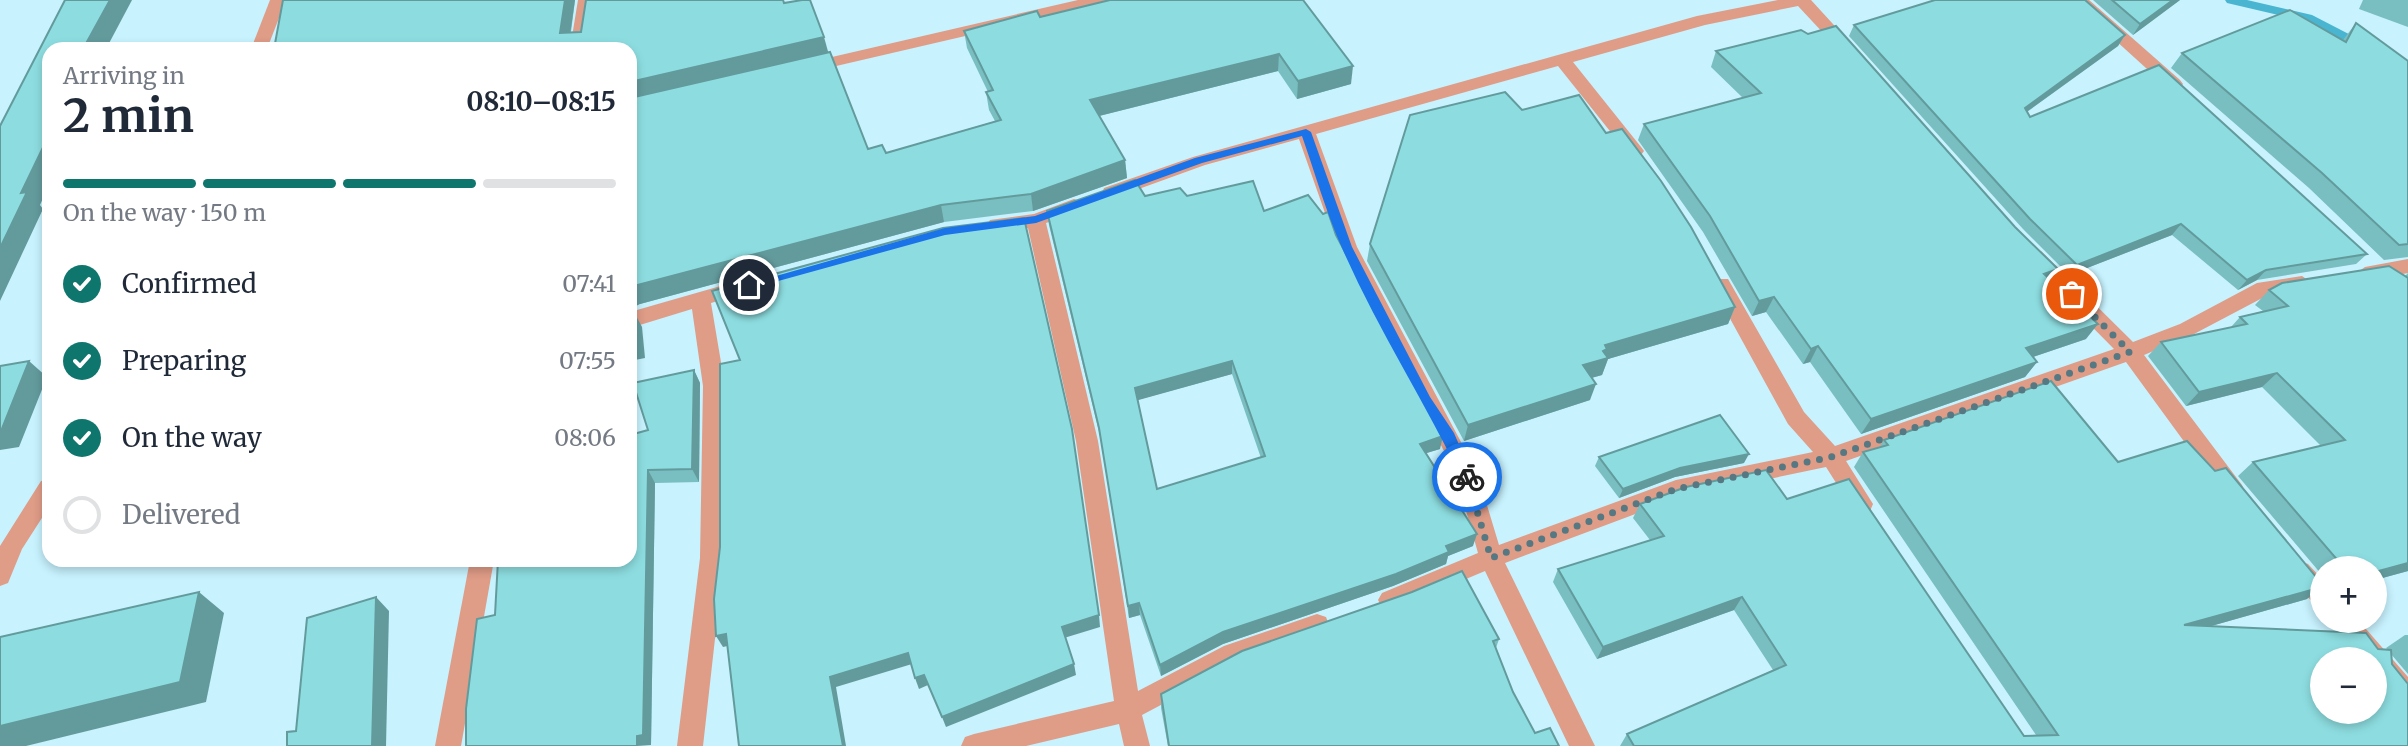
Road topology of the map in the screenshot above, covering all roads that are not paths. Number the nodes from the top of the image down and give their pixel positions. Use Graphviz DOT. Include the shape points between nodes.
graph roads {
  1 [pos="278,0"];
  2 [pos="586,0"];
  3 [pos="1099,0"];
  4 [pos="1802,0"];
  5 [pos="2079,0"];
  6 [pos="262,42"];
  7 [pos="579,42"];
  8 [pos="1562,60"];
  9 [pos="1860,61"];
  10 [pos="789,72"];
  11 [pos="2193,100"];
  12 [pos="1306,132"];
  13 [pos="1646,165"];
  14 [pos="1036,220"];
  15 [pos="984,227"];
  16 [pos="2024,246"];
  17 [pos="2360,253"];
  18 [pos="1708,262"];
  19 [pos="2380,272"];
  20 [pos="2403,276"];
  21 [pos="752,284"];
  22 [pos="700,298"];
  23 [pos="637,318"];
  24 [pos="2130,352"];
  25 [pos="1831,457"];
  26 [pos="42,497"];
  27 [pos="2246,509"];
  28 [pos="1878,526"];
  29 [pos="6,546"];
  30 [pos="2289,557"];
  31 [pos="1491,558"];
  32 [pos="481,567"];
  33 [pos="0,576"];
  34 [pos="2310,582"];
  35 [pos="1374,606"];
  36 [pos="1336,619"];
  37 [pos="2354,633"];
  38 [pos="2408,696"];
  39 [pos="1127,710"];
  40 [pos="448,746"];
  41 [pos="690,746"];
  42 [pos="974,746"];
  43 [pos="1137,746"];
  44 [pos="1582,746"];
  1 -- 6 [label="street"];
  2 -- 7 [label="street"];
  3 -- 10 [label="street"];
  4 -- 8 [label="street" via="1703,20"];
  4 -- 9 [label="street"];
  5 -- 11 [label="street"];
  8 -- 12 [label="street"];
  8 -- 13 [label="street"];
  12 -- 14 [label="street" via="1199,161"];
  12 -- 31 [label="street" via="1346,247 1466,472"];
  14 -- 15 [label="street"];
  14 -- 39 [label="street" via="1067,343 1100,513"];
  16 -- 24 [label="street"];
  17 -- 19 [label="street"];
  18 -- 25 [label="street" via="1796,418"];
  19 -- 20 [label="street"];
  19 -- 24 [label="street" via="2264,288 2187,329"];
  21 -- 22 [label="street"];
  22 -- 23 [label="street"];
  22 -- 41 [label="street" via="714,386 712,558"];
  24 -- 25 [label="street"];
  24 -- 27 [label="street"];
  25 -- 28 [label="street"];
  25 -- 31 [label="street" via="1676,489"];
  26 -- 29 [label="street"];
  29 -- 33 [label="street"];
  30 -- 34 [label="street"];
  31 -- 35 [label="street"];
  31 -- 44 [label="street"];
  32 -- 40 [label="street"];
  36 -- 39 [label="street" via="1233,654"];
  37 -- 38 [label="street"];
  39 -- 42 [label="street"];
  39 -- 43 [label="street"];
}
